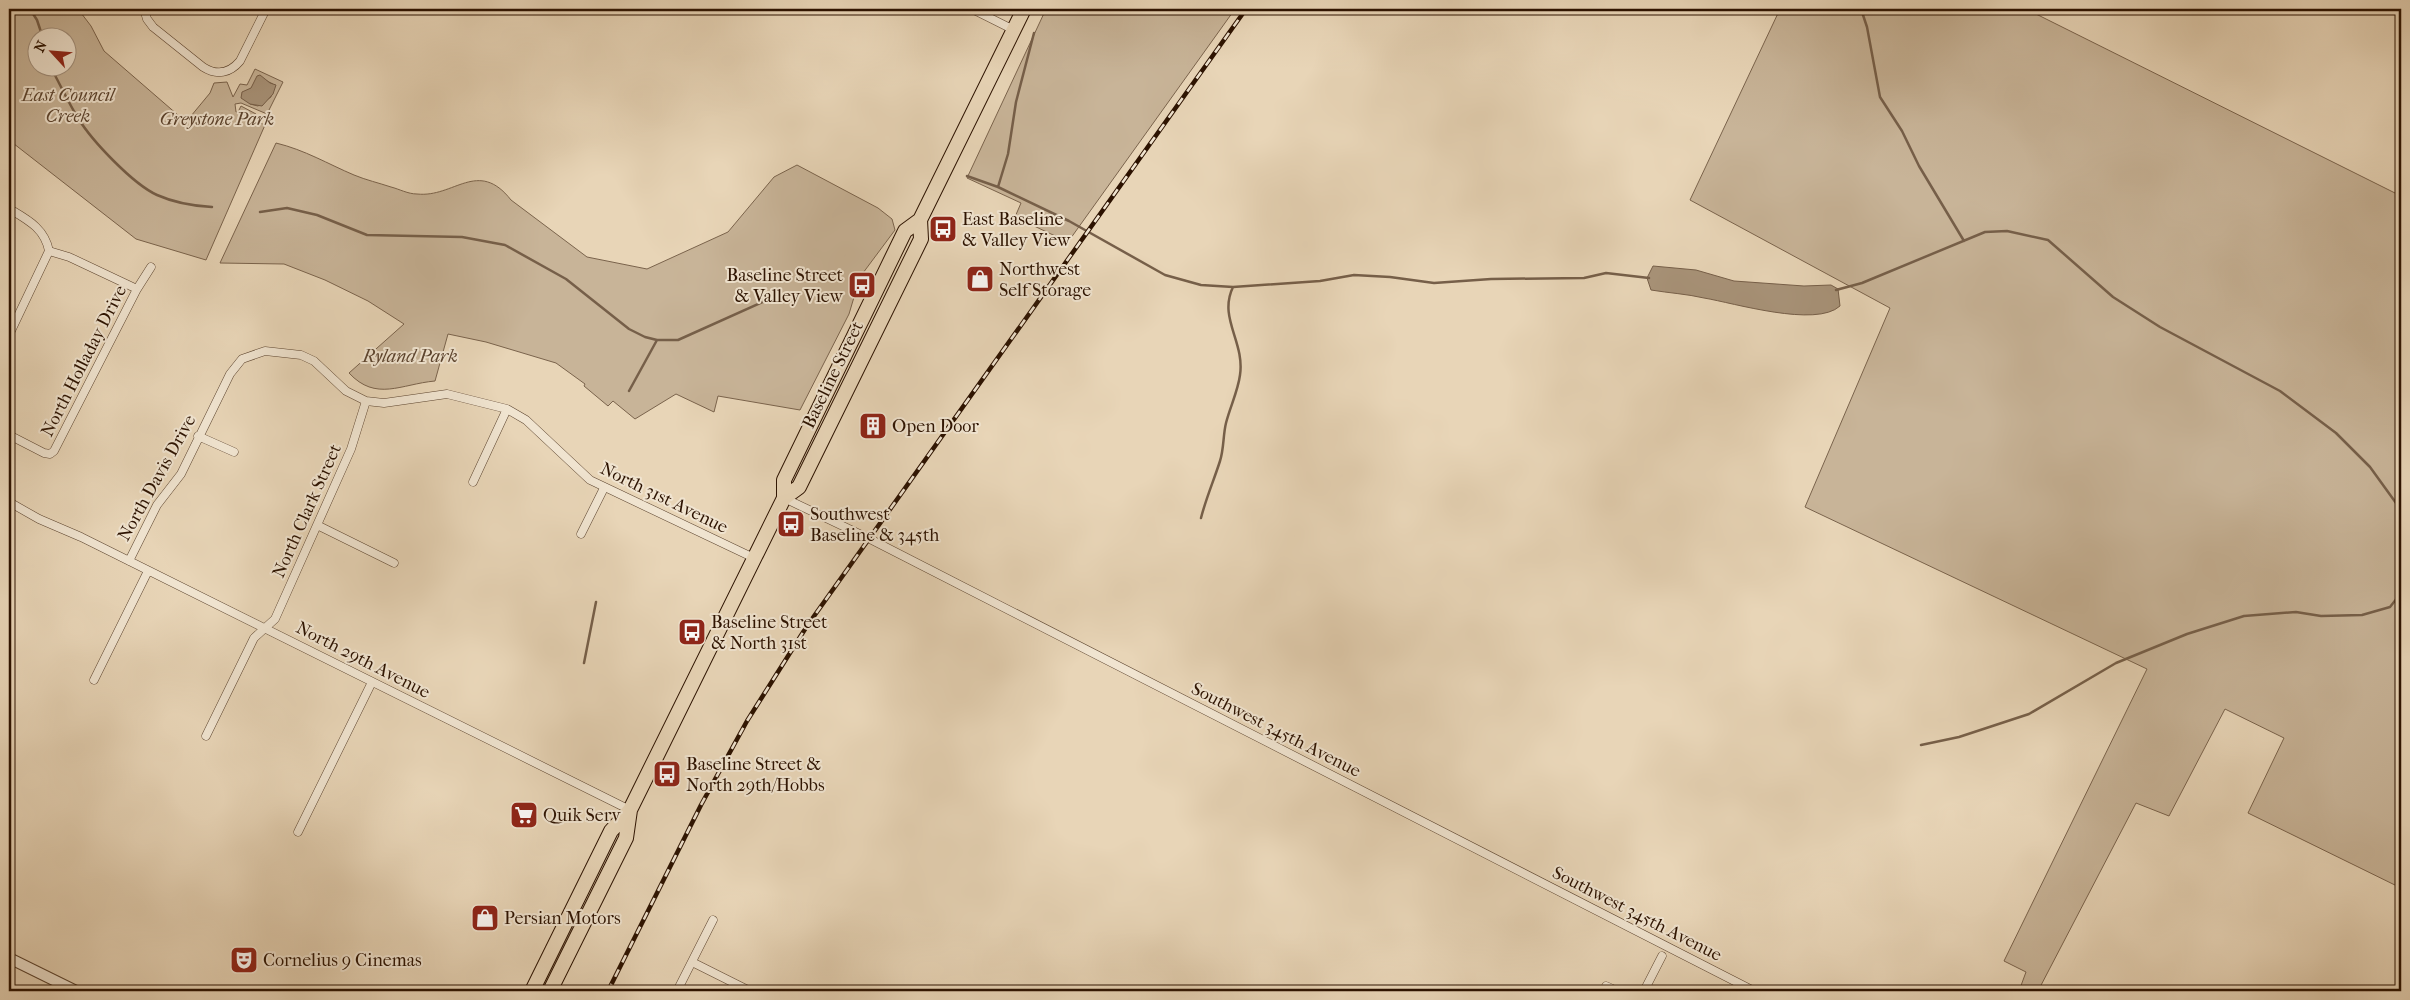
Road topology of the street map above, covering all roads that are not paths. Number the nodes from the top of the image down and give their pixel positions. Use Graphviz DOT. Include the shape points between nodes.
graph roads {
  1 [pos="144,9"];
  2 [pos="266,9"];
  3 [pos="972,9"];
  4 [pos="1024,9"];
  5 [pos="1014,30"];
  6 [pos="13,211"];
  7 [pos="49,251"];
  8 [pos="151,267"];
  9 [pos="137,289"];
  10 [pos="9,335"];
  11 [pos="242,358"];
  12 [pos="366,401"];
  13 [pos="507,409"];
  14 [pos="9,434"];
  15 [pos="198,436"];
  16 [pos="234,452"];
  17 [pos="473,482"];
  18 [pos="604,488"];
  19 [pos="784,498"];
  20 [pos="9,502"];
  21 [pos="317,525"];
  22 [pos="581,534"];
  23 [pos="754,558"];
  24 [pos="130,561"];
  25 [pos="394,564"];
  26 [pos="148,571"];
  27 [pos="266,628"];
  28 [pos="94,680"];
  29 [pos="372,682"];
  30 [pos="206,736"];
  31 [pos="630,810"];
  32 [pos="298,832"];
  33 [pos="713,920"];
  34 [pos="1662,956"];
  35 [pos="9,958"];
  36 [pos="692,962"];
  37 [pos="1606,986"];
  38 [pos="76,991"];
  39 [pos="532,991"];
  40 [pos="550,991"];
  41 [pos="677,991"];
  42 [pos="750,991"];
  43 [pos="1618,991"];
  44 [pos="1644,991"];
  45 [pos="1754,991"];
  1 -- 2 [label="street" via="153,27 204,68 220,73 235,68"];
  3 -- 5 [label="street"];
  4 -- 5 [label="highway"];
  5 -- 19 [label="highway, Baseline Street" via="920,220 905,231 784,480"];
  6 -- 7 [label="street" via="35,224 48,242"];
  7 -- 9 [label="street"];
  7 -- 10 [label="street"];
  8 -- 9 [label="street, North Holladay Drive"];
  9 -- 14 [label="street, North Holladay Drive" via="54,451 44,453"];
  11 -- 12 [label="street, North 31st Avenue" via="265,351 301,355 328,371 346,391"];
  11 -- 15 [label="street, North Davis Drive" via="230,374"];
  12 -- 13 [label="street, North 31st Avenue" via="384,403 447,394"];
  12 -- 21 [label="street, North Clark Street" via="351,449"];
  13 -- 17 [label="street"];
  13 -- 18 [label="street, North 31st Avenue" via="526,420 590,480"];
  15 -- 16 [label="street"];
  15 -- 24 [label="street, North Davis Drive" via="181,474 157,504"];
  18 -- 22 [label="street"];
  18 -- 23 [label="street, North 31st Avenue"];
  19 -- 23 [label="highway, Baseline Street"];
  19 -- 45 [label="street, Southwest 345th Avenue"];
  20 -- 24 [label="street, North 29th Avenue" via="38,519"];
  21 -- 25 [label="street"];
  21 -- 27 [label="street, North Clark Street" via="275,619"];
  23 -- 31 [label="highway, Baseline Street"];
  24 -- 26 [label="street, North 29th Avenue"];
  26 -- 27 [label="street, North 29th Avenue"];
  26 -- 28 [label="street"];
  27 -- 29 [label="street, North 29th Avenue"];
  27 -- 30 [label="street, North Clark Street" via="254,638"];
  29 -- 31 [label="street, North 29th Avenue"];
  29 -- 32 [label="street"];
  31 -- 39 [label="highway, Baseline Street" via="610,831"];
  31 -- 40 [label="highway, Baseline Street" via="626,838"];
  33 -- 36 [label="street"];
  34 -- 44 [label="street"];
  35 -- 38 [label="street"];
  36 -- 41 [label="street"];
  36 -- 42 [label="street"];
  37 -- 43 [label="street"];
}
